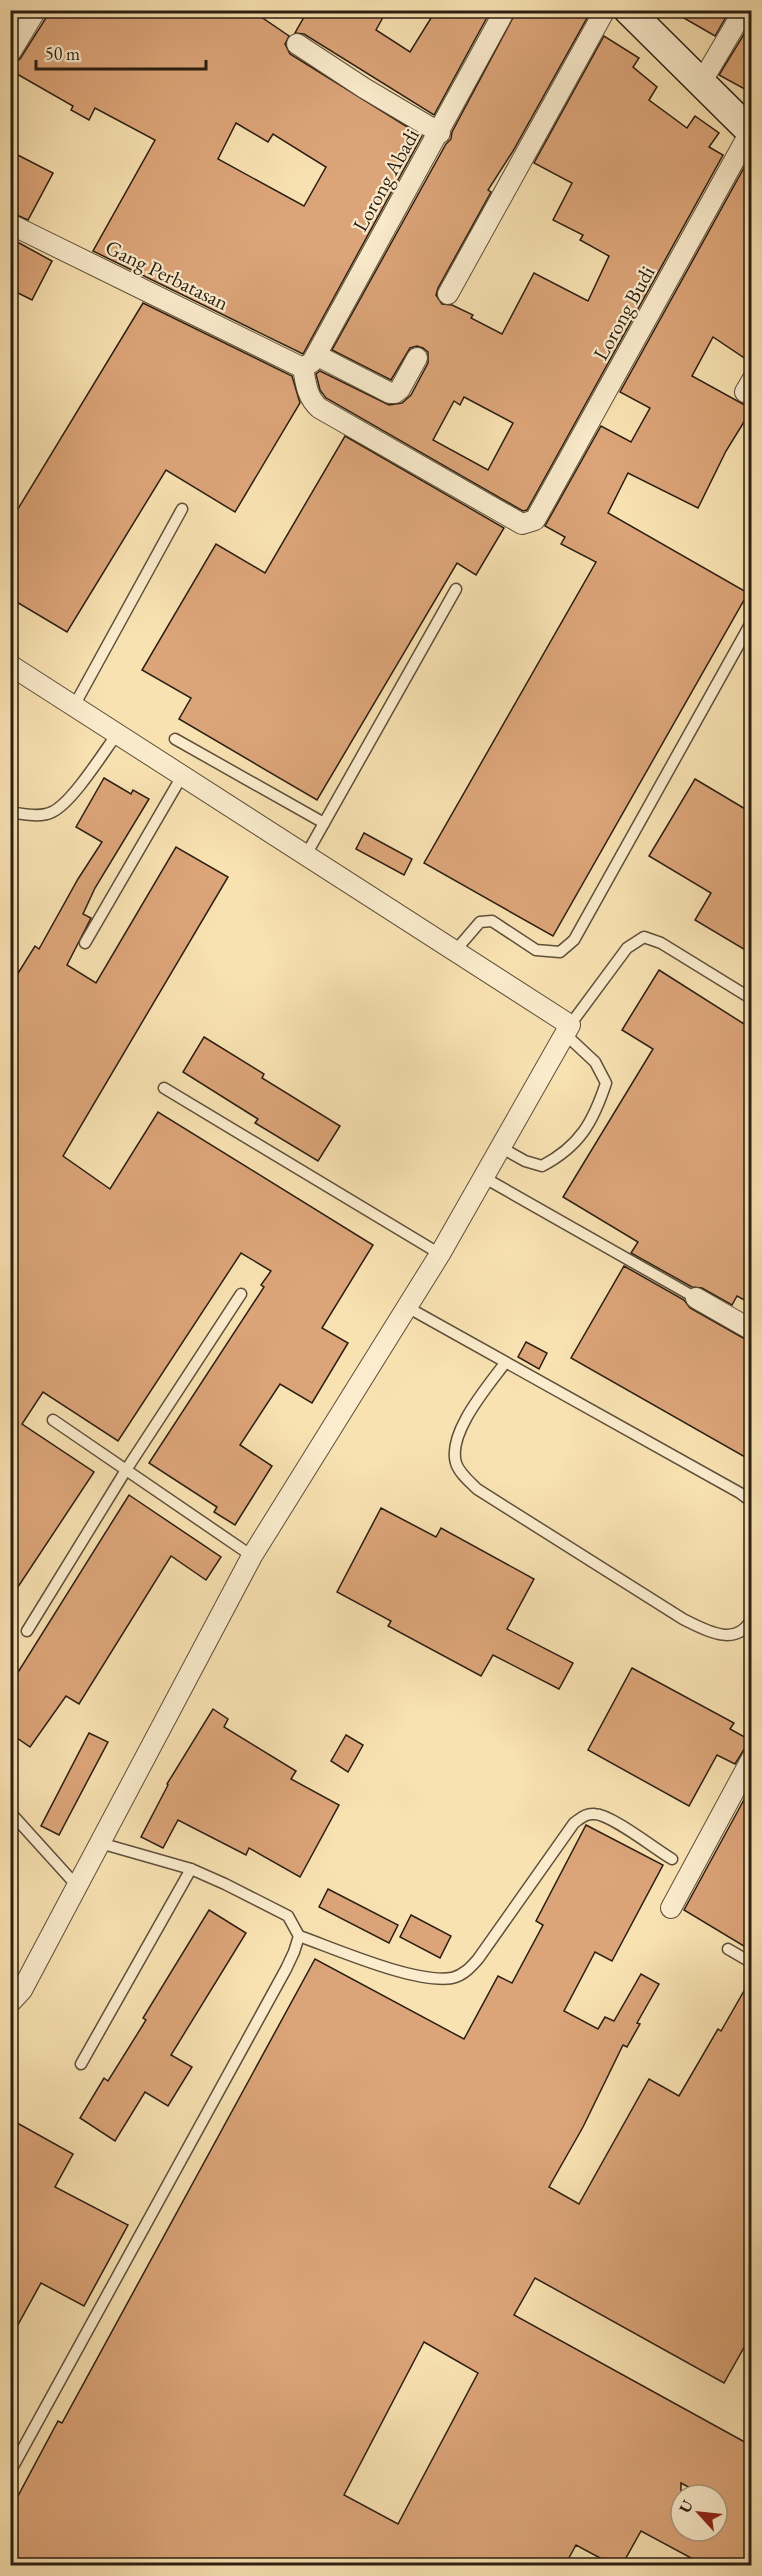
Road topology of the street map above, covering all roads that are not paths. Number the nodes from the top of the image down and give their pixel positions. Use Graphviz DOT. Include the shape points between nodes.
graph roads {
  1 [pos="36,10"];
  2 [pos="505,10"];
  3 [pos="605,10"];
  4 [pos="628,10"];
  5 [pos="744,10"];
  6 [pos="297,44"];
  7 [pos="10,53"];
  8 [pos="701,83"];
  9 [pos="440,133"];
  10 [pos="751,133"];
  11 [pos="10,224"];
  12 [pos="448,294"];
  13 [pos="417,358"];
  14 [pos="310,362"];
  15 [pos="182,510"];
  16 [pos="456,589"];
  17 [pos="752,621"];
  18 [pos="10,665"];
  19 [pos="74,706"];
  20 [pos="117,734"];
  21 [pos="175,739"];
  22 [pos="182,776"];
  23 [pos="10,812"];
  24 [pos="324,823"];
  25 [pos="306,855"];
  26 [pos="85,943"];
  27 [pos="455,951"];
  28 [pos="752,999"];
  29 [pos="567,1029"];
  30 [pos="164,1088"];
  31 [pos="500,1148"];
  32 [pos="483,1177"];
  33 [pos="440,1254"];
  34 [pos="241,1294"];
  35 [pos="696,1298"];
  36 [pos="407,1307"];
  37 [pos="752,1330"];
  38 [pos="505,1363"];
  39 [pos="52,1420"];
  40 [pos="126,1470"];
  41 [pos="752,1502"];
  42 [pos="252,1556"];
  43 [pos="752,1618"];
  44 [pos="27,1631"];
  45 [pos="752,1758"];
  46 [pos="746,1779"];
  47 [pos="10,1812"];
  48 [pos="100,1843"];
  49 [pos="672,1859"];
  50 [pos="191,1869"];
  51 [pos="77,1886"];
  52 [pos="671,1908"];
  53 [pos="299,1936"];
  54 [pos="728,1949"];
  55 [pos="752,1963"];
  56 [pos="10,2003"];
  57 [pos="81,2064"];
  58 [pos="10,2472"];
  1 -- 7 [label="street"];
  2 -- 9 [label="street, Lorong Abadi"];
  3 -- 12 [label="street"];
  4 -- 8 [label="street"];
  5 -- 8 [label="street"];
  6 -- 9 [label="street"];
  8 -- 10 [label="street"];
  9 -- 14 [label="street, Lorong Abadi"];
  10 -- 14 [label="street, Lorong Budi" via="539,516 529,523 522,524 319,408 308,392"];
  11 -- 14 [label="street, Gang Perbatasan"];
  13 -- 14 [label="street, Gang Perbatasan" via="395,393"];
  15 -- 19 [label="lane"];
  16 -- 24 [label="lane"];
  17 -- 27 [label="lane" via="574,940 560,952 536,950 492,921 480,922"];
  18 -- 19 [label="street"];
  19 -- 20 [label="street"];
  20 -- 22 [label="street"];
  20 -- 23 [label="lane" via="69,797 51,813"];
  21 -- 24 [label="lane"];
  22 -- 25 [label="street"];
  22 -- 26 [label="lane"];
  24 -- 25 [label="lane"];
  25 -- 27 [label="street"];
  27 -- 29 [label="street"];
  28 -- 29 [label="lane" via="661,943 644,938 627,948"];
  29 -- 31 [label="street"];
  29 -- 31 [label="lane" via="595,1062 606,1083 595,1116 574,1143 542,1166"];
  30 -- 33 [label="lane"];
  31 -- 32 [label="street"];
  32 -- 33 [label="street"];
  32 -- 35 [label="lane"];
  33 -- 36 [label="street"];
  34 -- 40 [label="lane"];
  35 -- 37 [label="street"];
  36 -- 38 [label="lane"];
  36 -- 42 [label="street"];
  38 -- 41 [label="lane"];
  38 -- 43 [label="lane" via="471,1409 459,1435 456,1464 465,1477 477,1489 708,1632 727,1636 739,1632"];
  39 -- 40 [label="lane"];
  40 -- 42 [label="lane"];
  40 -- 44 [label="lane"];
  42 -- 48 [label="street"];
  45 -- 46 [label="street"];
  46 -- 52 [label="street"];
  47 -- 51 [label="lane"];
  48 -- 50 [label="lane"];
  48 -- 51 [label="street"];
  49 -- 53 [label="lane" via="609,1819 586,1814 574,1822 478,1959 467,1972 452,1978 420,1976"];
  50 -- 53 [label="lane" via="274,1907 288,1916"];
  50 -- 57 [label="lane"];
  51 -- 56 [label="street" via="22,1990"];
  53 -- 58 [label="lane" via="286,1970"];
  54 -- 55 [label="lane"];
}
